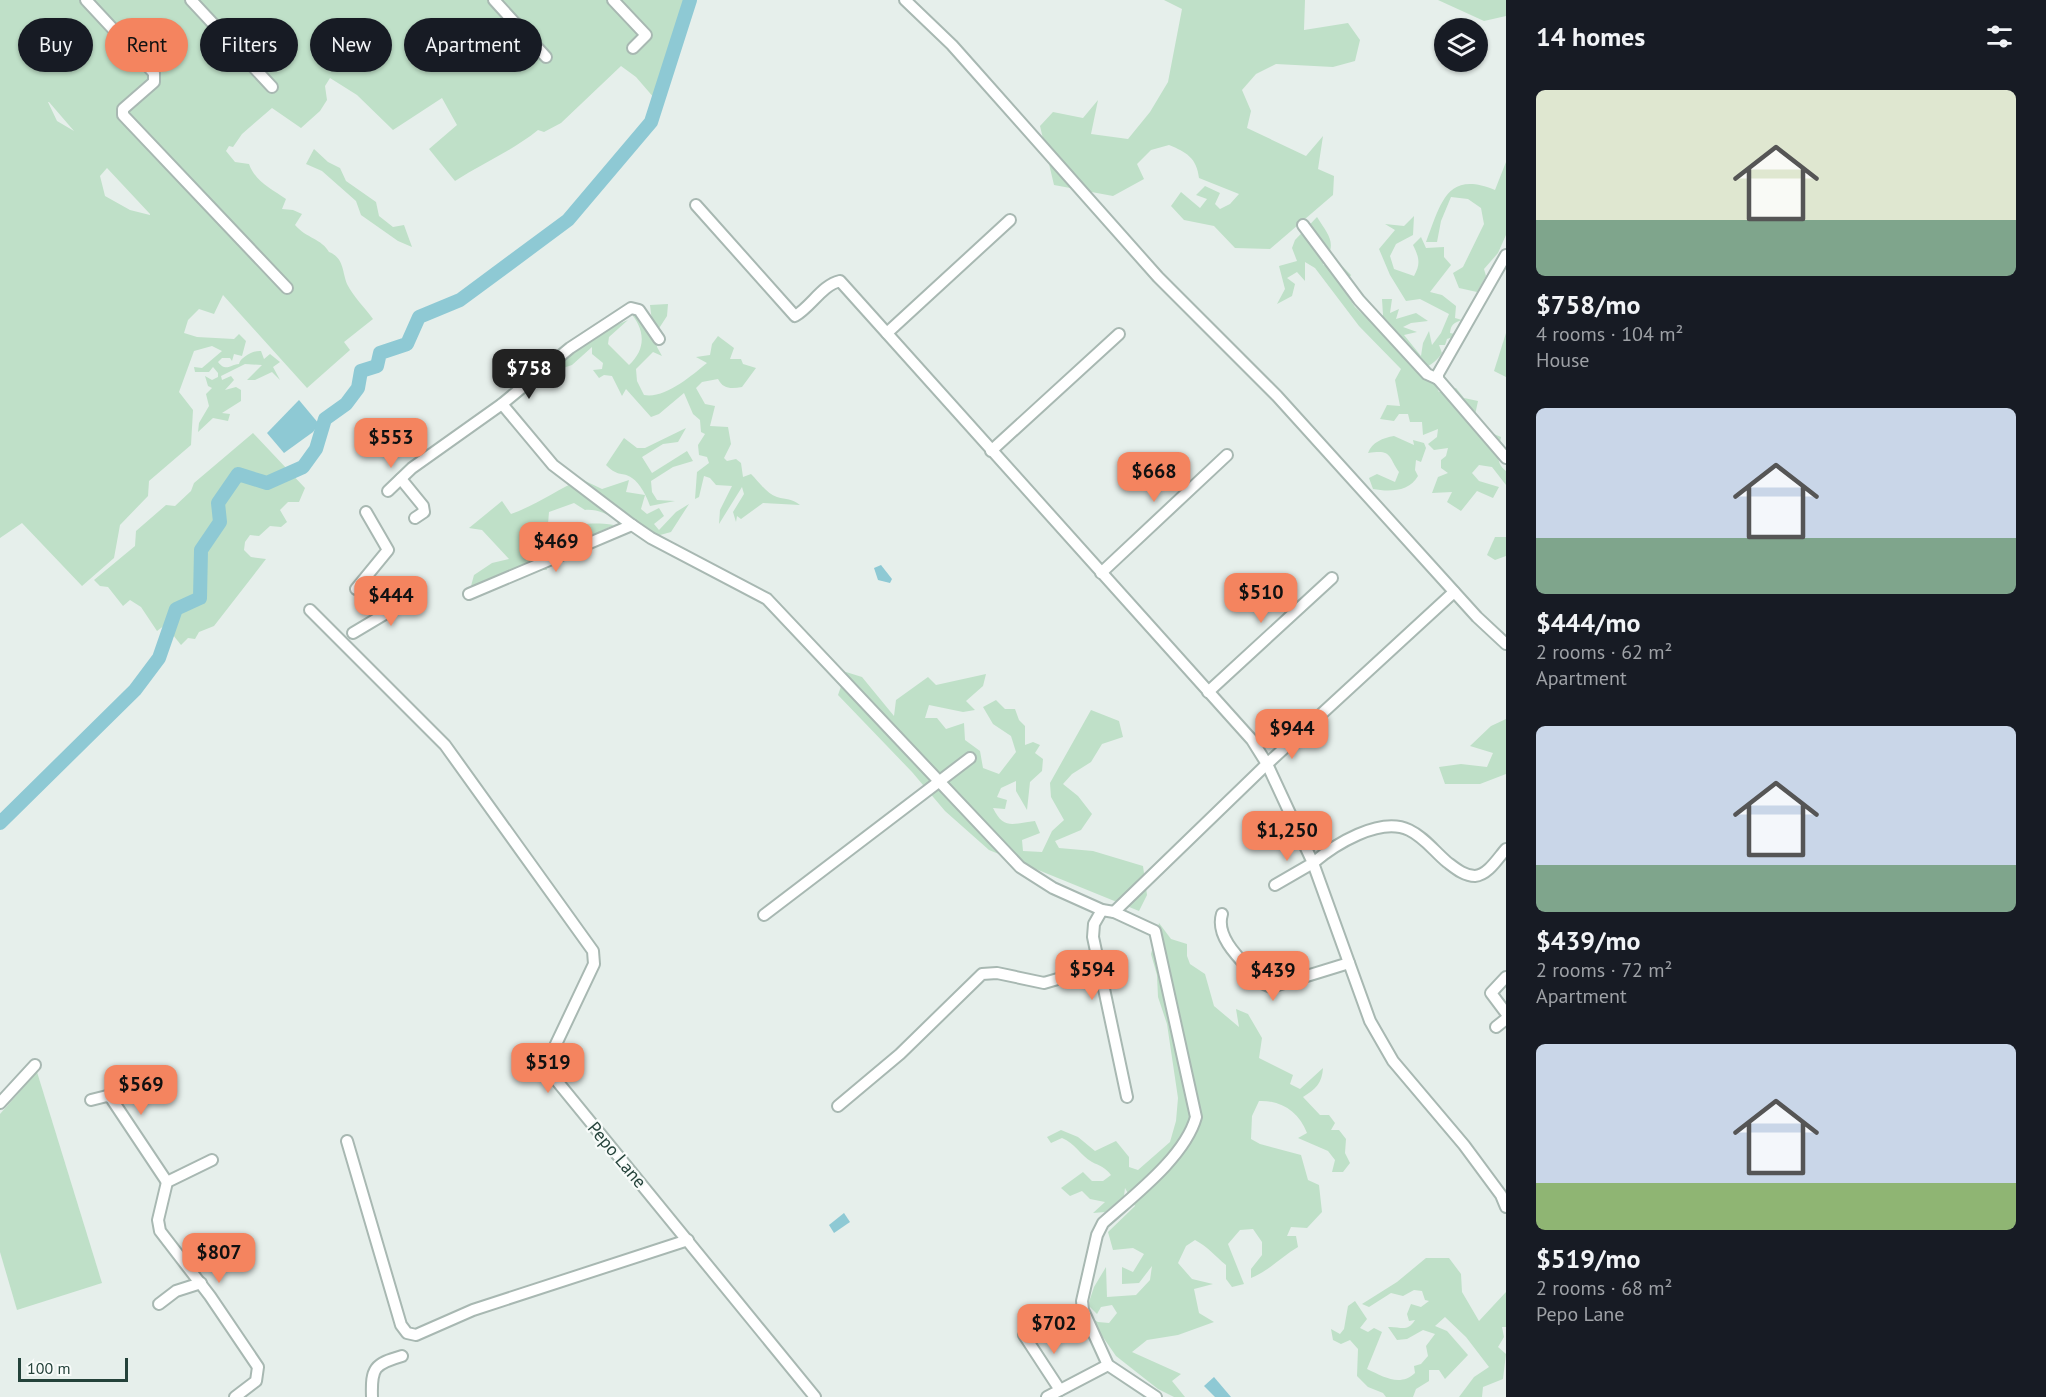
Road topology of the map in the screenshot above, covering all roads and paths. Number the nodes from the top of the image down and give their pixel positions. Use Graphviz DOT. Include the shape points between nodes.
graph roads {
  1 [pos="86,0"];
  2 [pos="190,0"];
  3 [pos="494,0"];
  4 [pos="613,0"];
  5 [pos="906,0"];
  6 [pos="633,48"];
  7 [pos="546,57"];
  8 [pos="272,87"];
  9 [pos="696,205"];
  10 [pos="1010,220"];
  11 [pos="1303,225"];
  12 [pos="1506,255"];
  13 [pos="287,288"];
  14 [pos="887,333"];
  15 [pos="1119,334"];
  16 [pos="659,339"];
  17 [pos="1438,379"];
  18 [pos="502,404"];
  19 [pos="991,451"];
  20 [pos="1227,455"];
  21 [pos="1506,458"];
  22 [pos="401,478"];
  23 [pos="388,491"];
  24 [pos="366,512"];
  25 [pos="415,518"];
  26 [pos="632,525"];
  27 [pos="1101,573"];
  28 [pos="1332,578"];
  29 [pos="356,589"];
  30 [pos="1454,592"];
  31 [pos="469,594"];
  32 [pos="415,596"];
  33 [pos="310,610"];
  34 [pos="353,633"];
  35 [pos="1506,644"];
  36 [pos="1208,692"];
  37 [pos="970,758"];
  38 [pos="1267,764"];
  39 [pos="938,782"];
  40 [pos="1506,849"];
  41 [pos="1313,863"];
  42 [pos="1275,885"];
  43 [pos="1102,910"];
  44 [pos="1114,912"];
  45 [pos="1222,914"];
  46 [pos="764,915"];
  47 [pos="1349,963"];
  48 [pos="1099,967"];
  49 [pos="1506,977"];
  50 [pos="1506,1013"];
  51 [pos="1506,1019"];
  52 [pos="1496,1027"];
  53 [pos="35,1065"];
  54 [pos="1127,1097"];
  55 [pos="91,1100"];
  56 [pos="0,1103"];
  57 [pos="838,1106"];
  58 [pos="347,1141"];
  59 [pos="212,1160"];
  60 [pos="167,1182"];
  61 [pos="1506,1207"];
  62 [pos="688,1240"];
  63 [pos="201,1283"];
  64 [pos="159,1304"];
  65 [pos="1024,1335"];
  66 [pos="402,1356"];
  67 [pos="1108,1365"];
  68 [pos="1060,1390"];
  69 [pos="235,1397"];
  70 [pos="372,1397"];
  71 [pos="815,1397"];
  72 [pos="1047,1397"];
  73 [pos="1156,1397"];
  1 -- 13 [label="street" via="154,73 154,82 123,109 123,115"];
  2 -- 8 [label="street"];
  3 -- 7 [label="street"];
  4 -- 6 [label="street" via="646,35"];
  5 -- 30 [label="street" via="952,45 1158,277 1277,396"];
  9 -- 14 [label="street" via="795,316 832,283 840,281"];
  10 -- 14 [label="street"];
  11 -- 17 [label="street" via="1359,300 1427,374"];
  12 -- 17 [label="street"];
  14 -- 19 [label="street"];
  15 -- 19 [label="street"];
  16 -- 18 [label="street" via="639,310 631,308 570,348"];
  17 -- 21 [label="street"];
  18 -- 22 [label="street"];
  18 -- 26 [label="street" via="553,465"];
  19 -- 27 [label="street"];
  20 -- 27 [label="street"];
  22 -- 23 [label="street"];
  22 -- 25 [label="street" via="423,506 424,512"];
  24 -- 29 [label="street" via="388,550"];
  26 -- 31 [label="street"];
  26 -- 39 [label="street" via="765,598"];
  27 -- 36 [label="street"];
  28 -- 36 [label="street"];
  30 -- 35 [label="street"];
  30 -- 38 [label="street"];
  32 -- 34 [label="street"];
  33 -- 62 [label="street, Pepo Lane" via="445,745 595,956 548,1060 548,1070"];
  36 -- 38 [label="street" via="1252,740"];
  37 -- 39 [label="street"];
  38 -- 41 [label="street"];
  38 -- 44 [label="street"];
  39 -- 43 [label="street" via="1020,867 1053,888"];
  39 -- 46 [label="street"];
  40 -- 41 [label="street" via="1487,871 1475,876 1459,871 1417,834 1392,826 1336,843"];
  41 -- 42 [label="street"];
  41 -- 47 [label="street"];
  43 -- 44 [label="street"];
  43 -- 48 [label="street" via="1093,930"];
  44 -- 67 [label="street" via="1155,931 1197,1117 1177,1152 1103,1223 1097,1235 1082,1301"];
  45 -- 47 [label="street" via="1219,926 1224,938 1262,983 1270,987"];
  47 -- 61 [label="street" via="1370,1021 1393,1061 1501,1194"];
  48 -- 54 [label="street"];
  48 -- 57 [label="street" via="1044,982 982,974 900,1054"];
  49 -- 50 [label="street" via="1491,993"];
  51 -- 52 [label="street"];
  53 -- 56 [label="street"];
  55 -- 60 [label="street" via="111,1098"];
  58 -- 62 [label="street" via="401,1325 407,1333 416,1335 472,1310"];
  59 -- 60 [label="street"];
  60 -- 63 [label="street" via="159,1226"];
  62 -- 71 [label="street, Pepo Lane"];
  63 -- 64 [label="street" via="176,1291"];
  63 -- 69 [label="street" via="258,1367 256,1381"];
  65 -- 68 [label="street"];
  66 -- 70 [label="street" via="379,1362"];
  67 -- 68 [label="street"];
  67 -- 73 [label="street"];
  68 -- 72 [label="street"];
}
